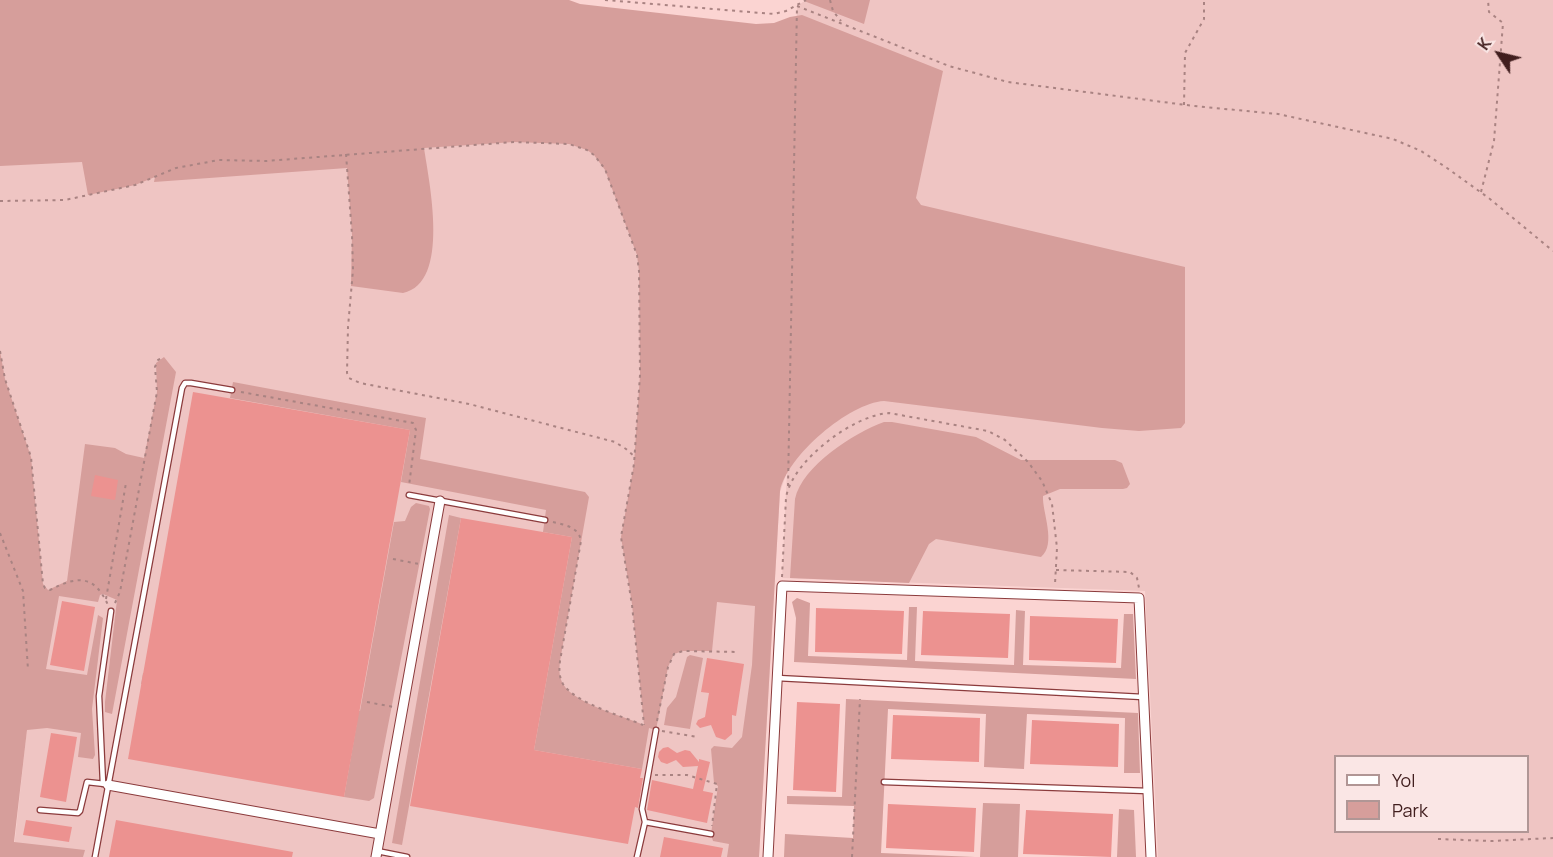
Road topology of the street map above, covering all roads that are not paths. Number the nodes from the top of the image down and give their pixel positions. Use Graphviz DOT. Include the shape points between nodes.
graph roads {
  1 [pos="232,390"];
  2 [pos="409,495"];
  3 [pos="440,501"];
  4 [pos="545,520"];
  5 [pos="111,611"];
  6 [pos="777,678"];
  7 [pos="1144,697"];
  8 [pos="656,730"];
  9 [pos="884,782"];
  10 [pos="106,784"];
  11 [pos="1148,791"];
  12 [pos="40,810"];
  13 [pos="645,822"];
  14 [pos="380,834"];
  15 [pos="711,834"];
  16 [pos="376,854"];
  17 [pos="95,857"];
  18 [pos="407,857"];
  19 [pos="637,857"];
  20 [pos="768,857"];
  21 [pos="1151,857"];
  1 -- 10 [label="lane" via="191,383 182,388"];
  2 -- 3 [label="lane"];
  3 -- 4 [label="lane"];
  3 -- 14 [label="street"];
  5 -- 10 [label="lane" via="99,696"];
  6 -- 7 [label="lane"];
  6 -- 7 [label="street" via="782,586 1139,598"];
  6 -- 20 [label="street"];
  7 -- 11 [label="street"];
  8 -- 13 [label="lane" via="642,809"];
  9 -- 11 [label="lane"];
  10 -- 12 [label="lane" via="86,784 78,813"];
  10 -- 14 [label="street"];
  10 -- 17 [label="lane"];
  11 -- 21 [label="street"];
  13 -- 15 [label="lane"];
  13 -- 19 [label="lane"];
  14 -- 16 [label="street"];
  16 -- 18 [label="lane"];
}
